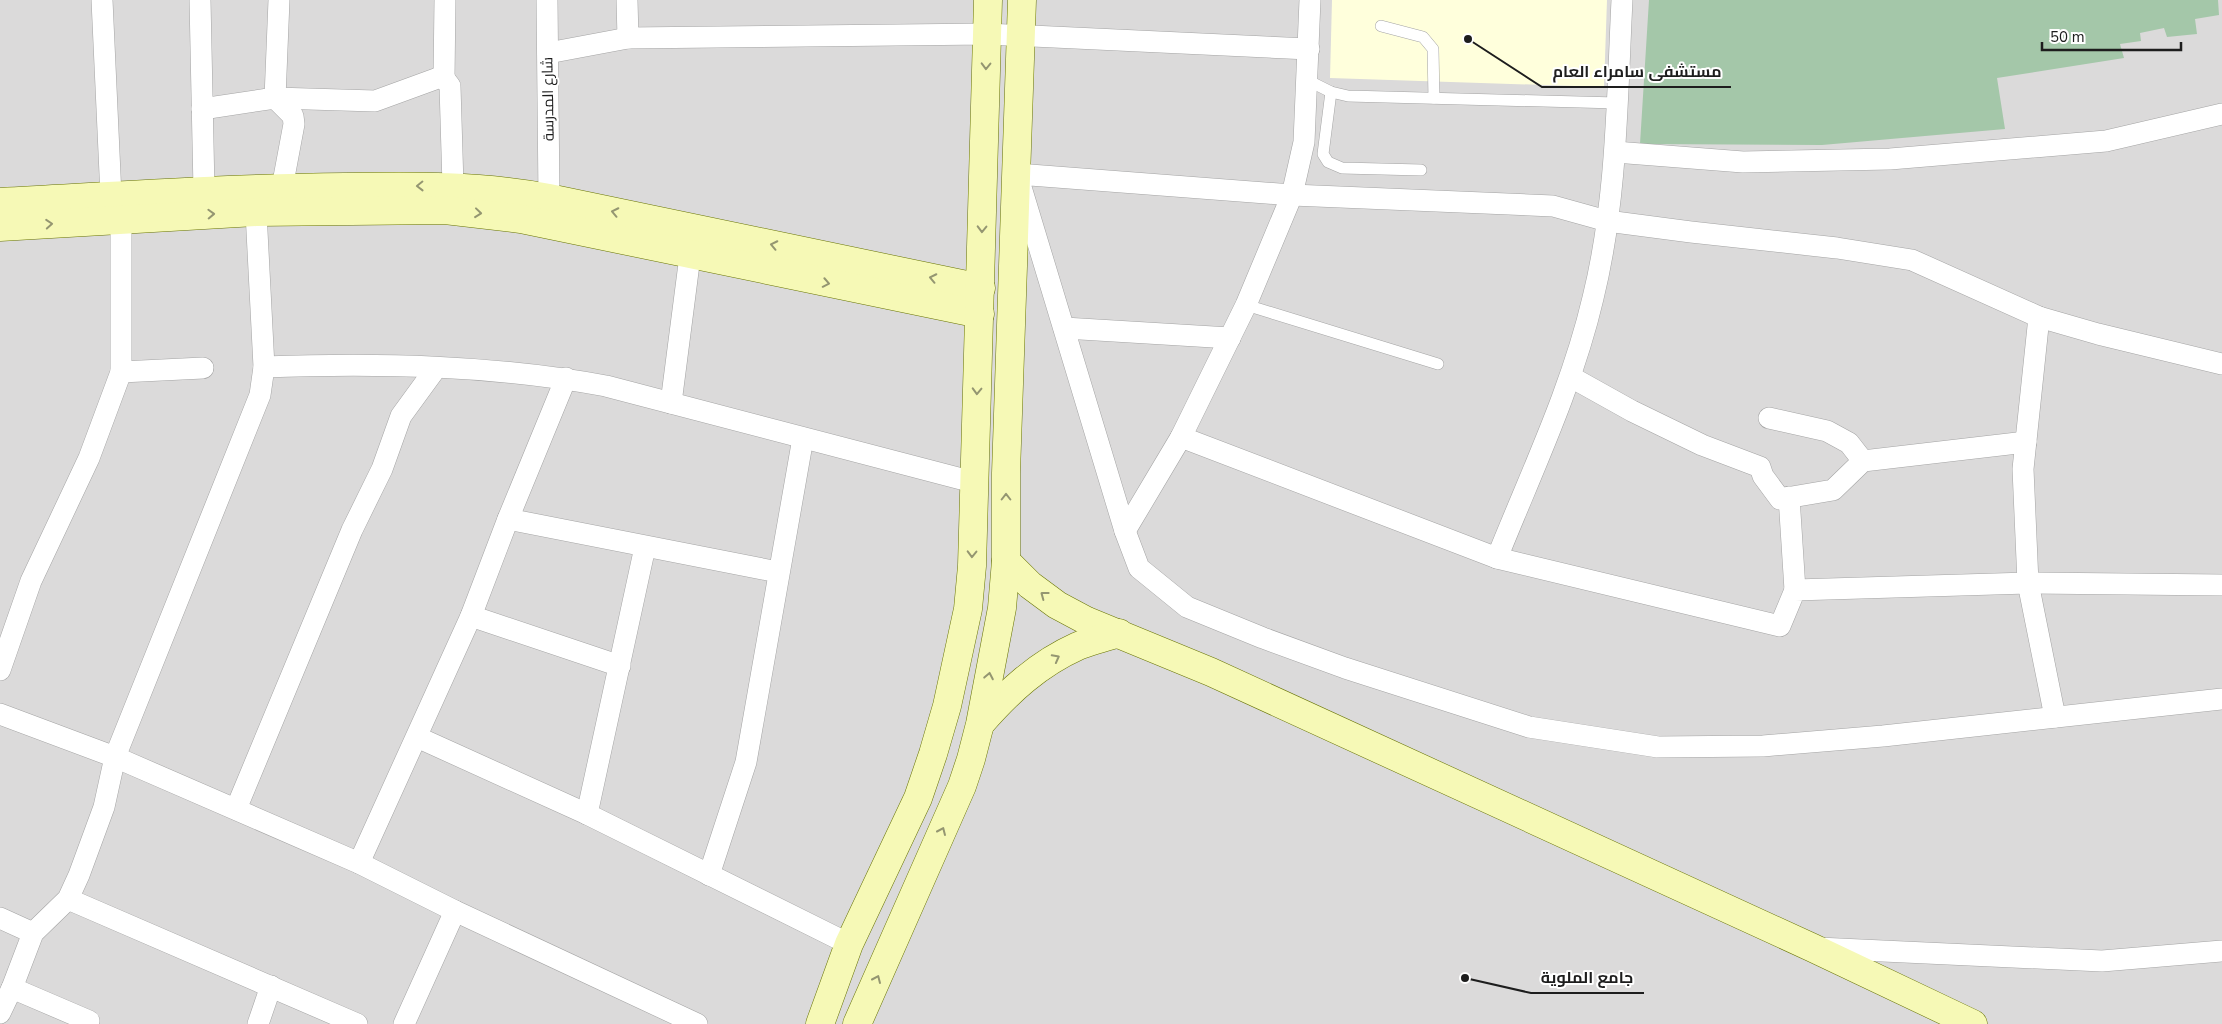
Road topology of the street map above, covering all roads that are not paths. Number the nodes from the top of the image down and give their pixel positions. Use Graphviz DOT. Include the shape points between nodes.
graph roads {
  1 [pos="102,0"];
  2 [pos="200,0"];
  3 [pos="279,0"];
  4 [pos="445,0"];
  5 [pos="547,0"];
  6 [pos="627,0"];
  7 [pos="988,0"];
  8 [pos="1022,0"];
  9 [pos="1310,0"];
  10 [pos="1622,0"];
  11 [pos="1381,26"];
  12 [pos="987,34"];
  13 [pos="1022,35"];
  14 [pos="628,38"];
  15 [pos="1309,49"];
  16 [pos="548,54"];
  17 [pos="444,78"];
  18 [pos="1307,80"];
  19 [pos="1331,92"];
  20 [pos="275,98"];
  21 [pos="1434,98"];
  22 [pos="1617,103"];
  23 [pos="202,109"];
  24 [pos="2222,114"];
  25 [pos="1615,152"];
  26 [pos="1421,170"];
  27 [pos="1017,174"];
  28 [pos="454,186"];
  29 [pos="282,188"];
  30 [pos="204,190"];
  31 [pos="1292,195"];
  32 [pos="549,198"];
  33 [pos="0,202"];
  34 [pos="116,208"];
  35 [pos="256,212"];
  36 [pos="521,219"];
  37 [pos="1607,221"];
  38 [pos="0,227"];
  39 [pos="690,256"];
  40 [pos="981,301"];
  41 [pos="1246,305"];
  42 [pos="2039,317"];
  43 [pos="1064,328"];
  44 [pos="1230,338"];
  45 [pos="1438,364"];
  46 [pos="2222,364"];
  47 [pos="264,367"];
  48 [pos="203,368"];
  49 [pos="436,368"];
  50 [pos="121,372"];
  51 [pos="1570,377"];
  52 [pos="566,378"];
  53 [pos="671,403"];
  54 [pos="1769,418"];
  55 [pos="1181,437"];
  56 [pos="803,438"];
  57 [pos="2026,442"];
  58 [pos="1863,461"];
  59 [pos="973,482"];
  60 [pos="1790,498"];
  61 [pos="508,519"];
  62 [pos="1125,531"];
  63 [pos="645,547"];
  64 [pos="1497,558"];
  65 [pos="1006,561"];
  66 [pos="778,572"];
  67 [pos="2028,583"];
  68 [pos="2222,586"];
  69 [pos="1795,590"];
  70 [pos="472,616"];
  71 [pos="1119,633"];
  72 [pos="620,666"];
  73 [pos="0,670"];
  74 [pos="2222,699"];
  75 [pos="0,714"];
  76 [pos="2054,717"];
  77 [pos="980,724"];
  78 [pos="416,737"];
  79 [pos="115,757"];
  80 [pos="236,809"];
  81 [pos="587,814"];
  82 [pos="359,863"];
  83 [pos="709,874"];
  84 [pos="872,896"];
  85 [pos="68,899"];
  86 [pos="455,911"];
  87 [pos="906,912"];
  88 [pos="0,918"];
  89 [pos="33,933"];
  90 [pos="849,944"];
  91 [pos="1813,948"];
  92 [pos="2222,951"];
  93 [pos="271,986"];
  94 [pos="12,988"];
  95 [pos="0,1013"];
  96 [pos="89,1021"];
  97 [pos="258,1024"];
  98 [pos="357,1024"];
  99 [pos="404,1024"];
  100 [pos="697,1024"];
  101 [pos="820,1024"];
  102 [pos="857,1024"];
  103 [pos="1973,1024"];
  1 -- 34 [label="street"];
  2 -- 23 [label="street"];
  3 -- 20 [label="street"];
  4 -- 17 [label="street"];
  5 -- 16 [label="street, شارع المدرسة"];
  6 -- 14 [label="street"];
  7 -- 12 [label="main road"];
  8 -- 13 [label="main road"];
  9 -- 15 [label="street"];
  10 -- 22 [label="street"];
  11 -- 21 [label="lane" via="1423,37 1433,49"];
  12 -- 13 [label="street"];
  12 -- 14 [label="street"];
  12 -- 40 [label="main road, one-way"];
  13 -- 15 [label="street"];
  13 -- 27 [label="main road"];
  14 -- 16 [label="street"];
  15 -- 18 [label="street"];
  16 -- 32 [label="street, شارع المدرسة"];
  17 -- 20 [label="street" via="375,101"];
  17 -- 28 [label="street" via="450,86"];
  18 -- 19 [label="lane"];
  18 -- 31 [label="street" via="1304,142"];
  19 -- 21 [label="lane" via="1348,96"];
  19 -- 26 [label="lane" via="1323,154 1328,162 1342,168"];
  20 -- 23 [label="street"];
  20 -- 29 [label="street" via="293,116 294,124"];
  21 -- 22 [label="lane"];
  22 -- 25 [label="street"];
  23 -- 30 [label="street"];
  24 -- 25 [label="street" via="2106,140 1890,159 1743,162"];
  25 -- 37 [label="street"];
  27 -- 31 [label="street"];
  27 -- 43 [label="street"];
  65 -- 27 [label="main road, one-way" via="1006,473"];
  28 -- 29 [label="main road, one-way"];
  28 -- 32 [label="main road"];
  29 -- 30 [label="main road"];
  30 -- 34 [label="main road"];
  31 -- 37 [label="street" via="1553,206"];
  31 -- 41 [label="street"];
  32 -- 36 [label="street" via="542,207"];
  40 -- 32 [label="main road, one-way"];
  33 -- 34 [label="main road"];
  34 -- 35 [label="main road, one-way"];
  38 -- 34 [label="main road, one-way"];
  34 -- 50 [label="street"];
  35 -- 36 [label="main road, one-way" via="445,210"];
  35 -- 47 [label="street"];
  36 -- 39 [label="main road"];
  37 -- 42 [label="street" via="1912,260"];
  37 -- 51 [label="street" via="1594,298"];
  39 -- 40 [label="main road, one-way"];
  39 -- 53 [label="street"];
  40 -- 59 [label="main road, one-way"];
  41 -- 44 [label="street"];
  41 -- 45 [label="lane"];
  42 -- 46 [label="street"];
  42 -- 57 [label="street"];
  43 -- 44 [label="street"];
  43 -- 62 [label="street"];
  44 -- 55 [label="street"];
  47 -- 49 [label="street"];
  47 -- 79 [label="street" via="260,395"];
  48 -- 50 [label="street"];
  49 -- 52 [label="street"];
  49 -- 80 [label="street" via="401,416 382,469 352,530"];
  50 -- 73 [label="street" via="89,458 31,581"];
  51 -- 60 [label="street" via="1702,445 1760,467 1780,499"];
  51 -- 64 [label="street"];
  52 -- 53 [label="street"];
  52 -- 61 [label="street"];
  53 -- 56 [label="street"];
  54 -- 58 [label="street" via="1827,431 1849,444"];
  55 -- 62 [label="street"];
  55 -- 64 [label="street"];
  56 -- 59 [label="street"];
  56 -- 66 [label="street"];
  57 -- 58 [label="street"];
  57 -- 67 [label="street" via="2023,469"];
  58 -- 60 [label="street" via="1833,490"];
  59 -- 84 [label="main road, one-way" via="968,609 947,706 918,798"];
  60 -- 69 [label="street"];
  61 -- 63 [label="street"];
  61 -- 70 [label="street"];
  62 -- 76 [label="street" via="1139,568 1187,607 1345,668 1529,726 1658,747 1763,746"];
  63 -- 66 [label="street"];
  63 -- 72 [label="street"];
  64 -- 69 [label="street" via="1780,626"];
  71 -- 65 [label="main road, one-way" via="1057,605"];
  77 -- 65 [label="main road, one-way" via="1002,608"];
  66 -- 83 [label="street" via="746,762"];
  67 -- 68 [label="street"];
  67 -- 69 [label="street"];
  67 -- 76 [label="street"];
  70 -- 72 [label="street"];
  70 -- 78 [label="street"];
  77 -- 71 [label="main road, one-way" via="1008,693 1041,666 1078,646"];
  71 -- 91 [label="main road"];
  72 -- 81 [label="street"];
  74 -- 76 [label="street"];
  75 -- 79 [label="street"];
  87 -- 77 [label="main road, one-way" via="962,786"];
  78 -- 81 [label="street"];
  78 -- 82 [label="street"];
  79 -- 80 [label="street"];
  79 -- 85 [label="street" via="104,807"];
  80 -- 82 [label="street"];
  81 -- 83 [label="street"];
  82 -- 86 [label="street"];
  83 -- 90 [label="street"];
  84 -- 87 [label="main road"];
  84 -- 90 [label="main road"];
  85 -- 89 [label="street"];
  85 -- 93 [label="street"];
  86 -- 99 [label="street"];
  86 -- 100 [label="street"];
  102 -- 87 [label="main road, one-way"];
  88 -- 89 [label="street"];
  89 -- 94 [label="street"];
  90 -- 101 [label="main road"];
  91 -- 92 [label="street" via="2102,961"];
  91 -- 103 [label="main road"];
  93 -- 97 [label="street"];
  93 -- 98 [label="street"];
  94 -- 95 [label="street"];
  94 -- 96 [label="street"];
}
